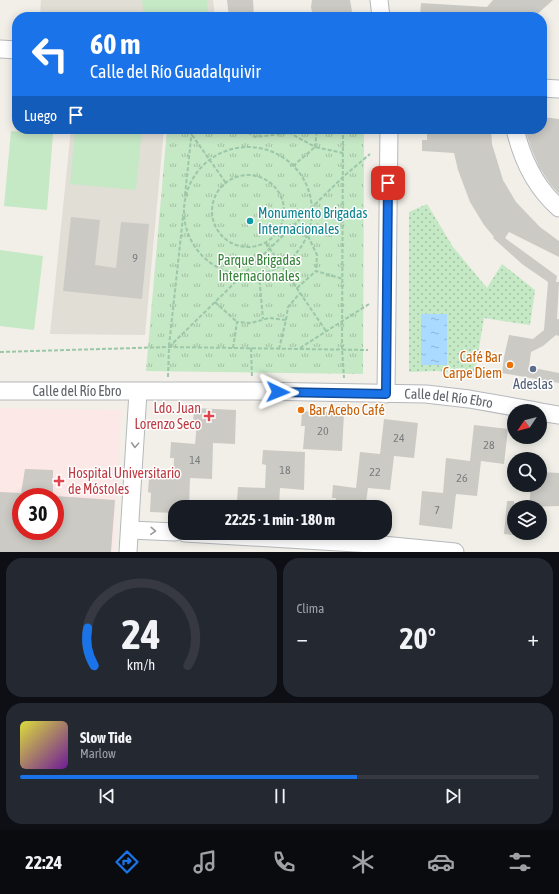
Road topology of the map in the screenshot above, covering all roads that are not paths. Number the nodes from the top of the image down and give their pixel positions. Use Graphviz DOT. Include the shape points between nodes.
graph roads {
  1 [pos="380,0"];
  2 [pos="381,12"];
  3 [pos="0,49"];
  4 [pos="12,50"];
  5 [pos="547,88"];
  6 [pos="559,89"];
  7 [pos="389,134"];
  8 [pos="516,134"];
  9 [pos="559,208"];
  10 [pos="0,391"];
  11 [pos="138,392"];
  12 [pos="386,394"];
  13 [pos="507,406"];
  14 [pos="547,413"];
  15 [pos="559,415"];
  16 [pos="130,530"];
  17 [pos="168,532"];
  18 [pos="272,540"];
  19 [pos="372,548"];
  20 [pos="128,552"];
  21 [pos="455,552"];
  1 -- 2 [label="street"];
  3 -- 4 [label="street"];
  5 -- 6 [label="street"];
  7 -- 12 [label="street"];
  8 -- 9 [label="street" via="528,169"];
  10 -- 11 [label="street, Calle del Río Ebro"];
  11 -- 12 [label="street, Calle del Río Ebro"];
  11 -- 16 [label="street, one-way"];
  12 -- 13 [label="street, Calle del Río Ebro" via="426,394"];
  14 -- 15 [label="street, Calle del Río Ebro"];
  16 -- 17 [label="street, one-way"];
  16 -- 20 [label="street"];
  18 -- 19 [label="street"];
  19 -- 21 [label="street"];
}
